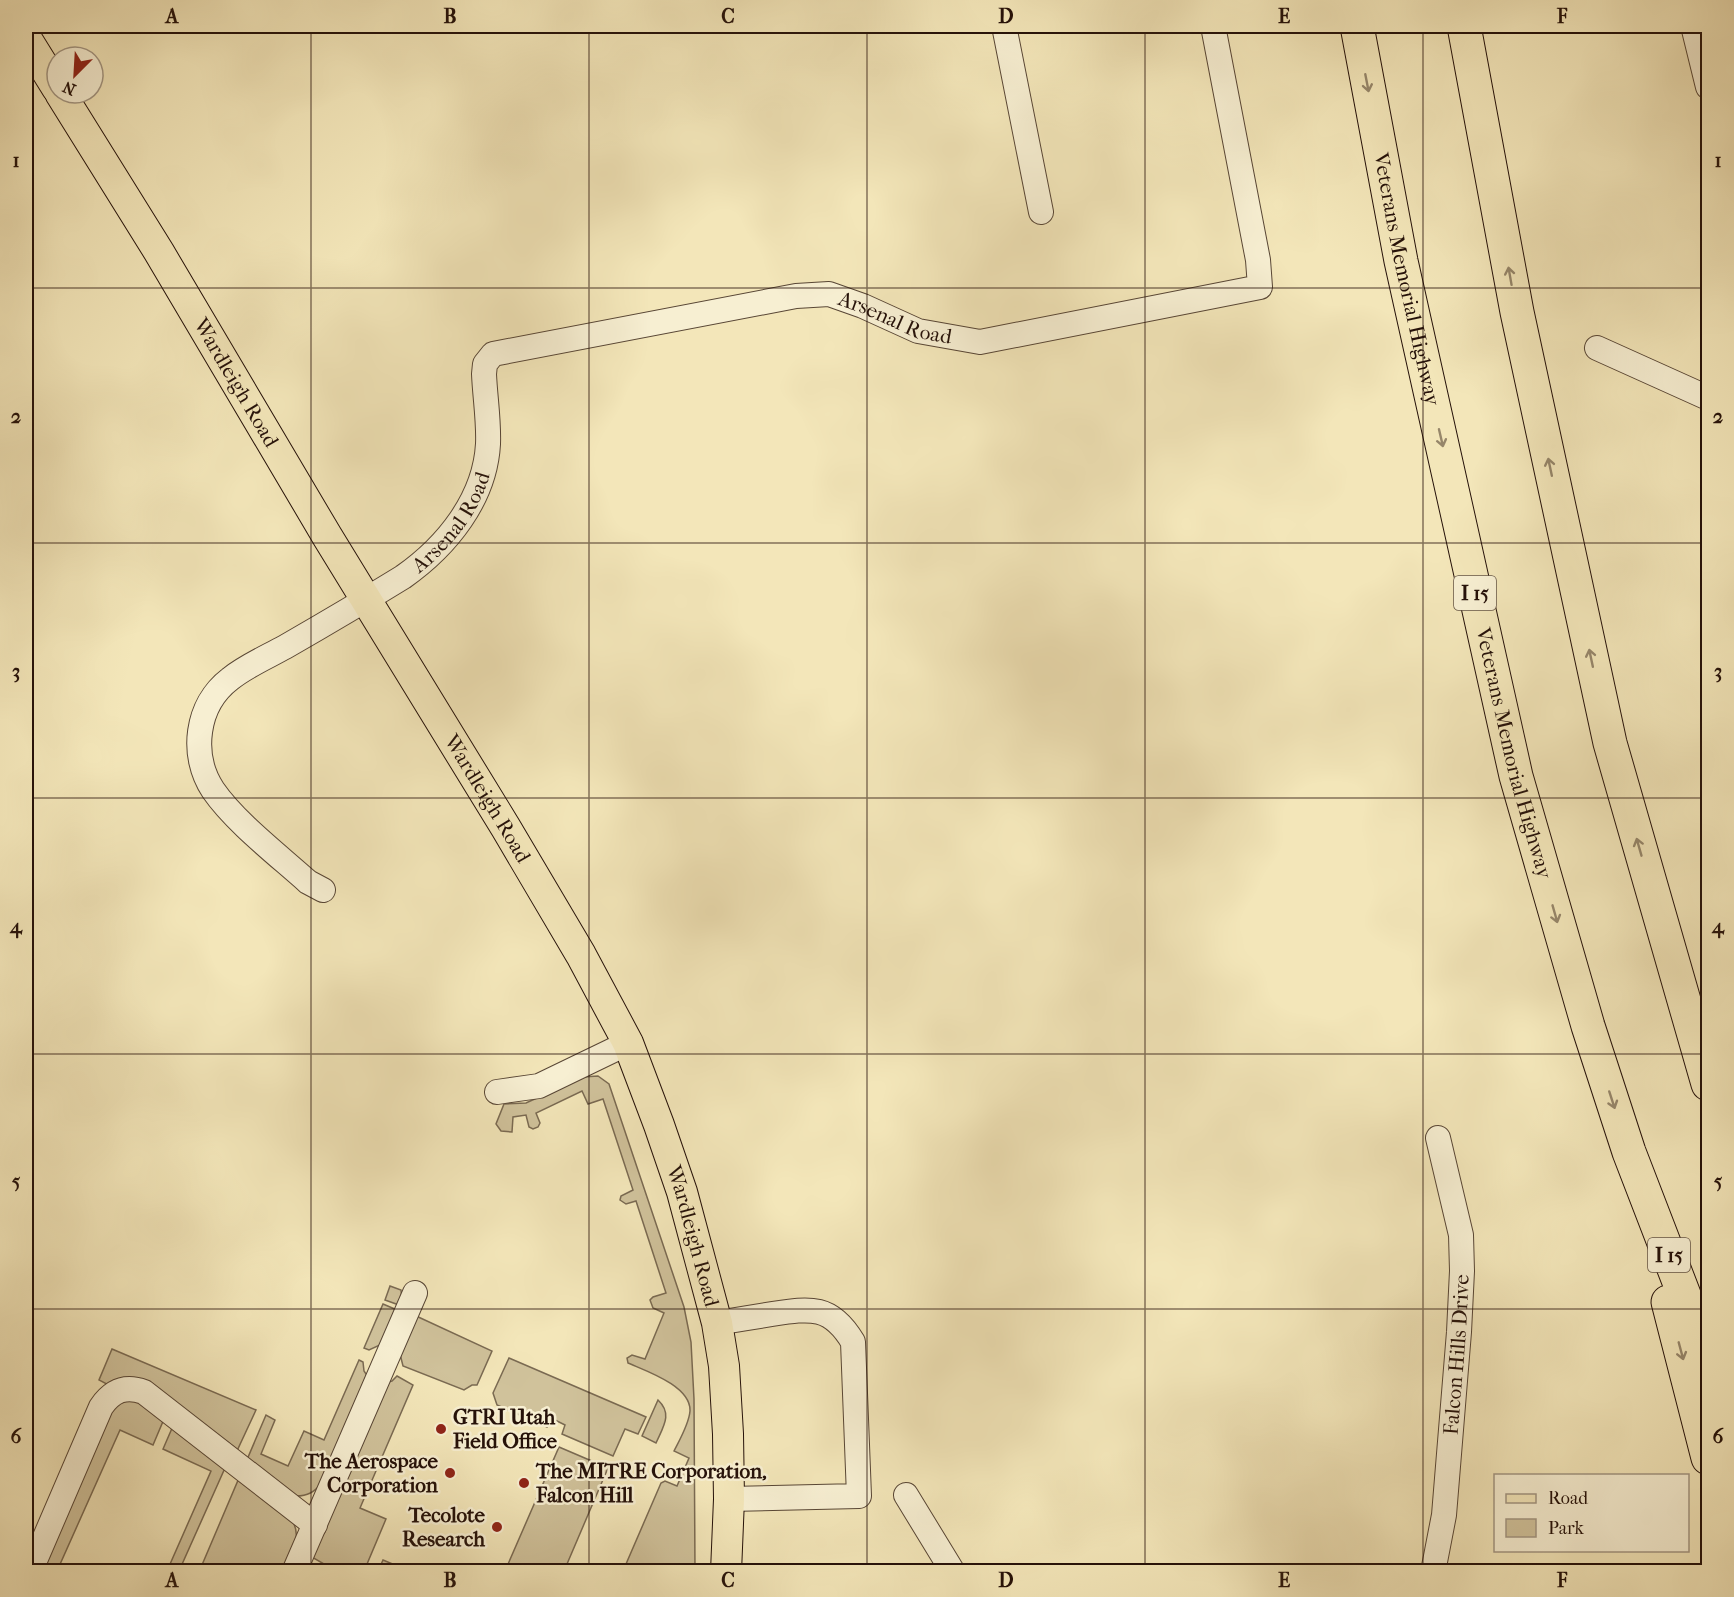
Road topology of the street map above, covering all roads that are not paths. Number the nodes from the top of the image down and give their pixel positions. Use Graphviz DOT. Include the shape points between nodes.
graph roads {
  1 [pos="1004,26"];
  2 [pos="1213,26"];
  3 [pos="1356,26"];
  4 [pos="1464,26"];
  5 [pos="1693,26"];
  6 [pos="26,38"];
  7 [pos="45,69"];
  8 [pos="1708,87"];
  9 [pos="67,105"];
  10 [pos="1041,212"];
  11 [pos="1597,348"];
  12 [pos="1708,398"];
  13 [pos="366,600"];
  14 [pos="1649,883"];
  15 [pos="323,890"];
  16 [pos="1708,1020"];
  17 [pos="628,1043"];
  18 [pos="1708,1084"];
  19 [pos="497,1092"];
  20 [pos="1438,1138"];
  21 [pos="1629,1152"];
  22 [pos="415,1293"];
  23 [pos="717,1323"];
  24 [pos="1708,1357"];
  25 [pos="1708,1458"];
  26 [pos="906,1495"];
  27 [pos="729,1499"];
  28 [pos="315,1525"];
  29 [pos="30,1572"];
  30 [pos="294,1572"];
  31 [pos="726,1572"];
  32 [pos="953,1572"];
  33 [pos="1433,1572"];
  1 -- 10 [label="street"];
  2 -- 13 [label="street, Arsenal Road" via="1260,287 980,342 918,331 829,294 796,296 493,354 485,364 488,444 478,488 456,526 434,552"];
  3 -- 21 [label="highway, Veterans Memorial Highway / I 15, one-way" via="1401,261 1516,776 1588,1026"];
  14 -- 4 [label="highway, one-way" via="1610,743 1517,312"];
  5 -- 8 [label="street"];
  6 -- 7 [label="main road"];
  9 -- 13 [label="main road, Wardleigh Road"];
  11 -- 12 [label="street"];
  13 -- 15 [label="street" via="229,679 204,712 200,728 198,744 203,772 226,807 308,882"];
  13 -- 17 [label="main road, Wardleigh Road" via="581,955"];
  14 -- 16 [label="highway"];
  14 -- 18 [label="highway"];
  17 -- 19 [label="street" via="539,1086"];
  17 -- 23 [label="main road, Wardleigh Road" via="681,1192"];
  20 -- 33 [label="street, Falcon Hills Drive" via="1461,1235 1462,1271 1444,1515"];
  21 -- 24 [label="highway, Veterans Memorial Highway / I 15"];
  21 -- 25 [label="highway, one-way"];
  22 -- 28 [label="street"];
  23 -- 27 [label="main road, Wardleigh Road" via="727,1397"];
  23 -- 27 [label="street" via="805,1309 832,1318 853,1342 859,1496"];
  26 -- 32 [label="street"];
  27 -- 31 [label="main road, Wardleigh Road"];
  28 -- 29 [label="street" via="144,1392 126,1388 114,1393 101,1407"];
  28 -- 30 [label="street"];
}
